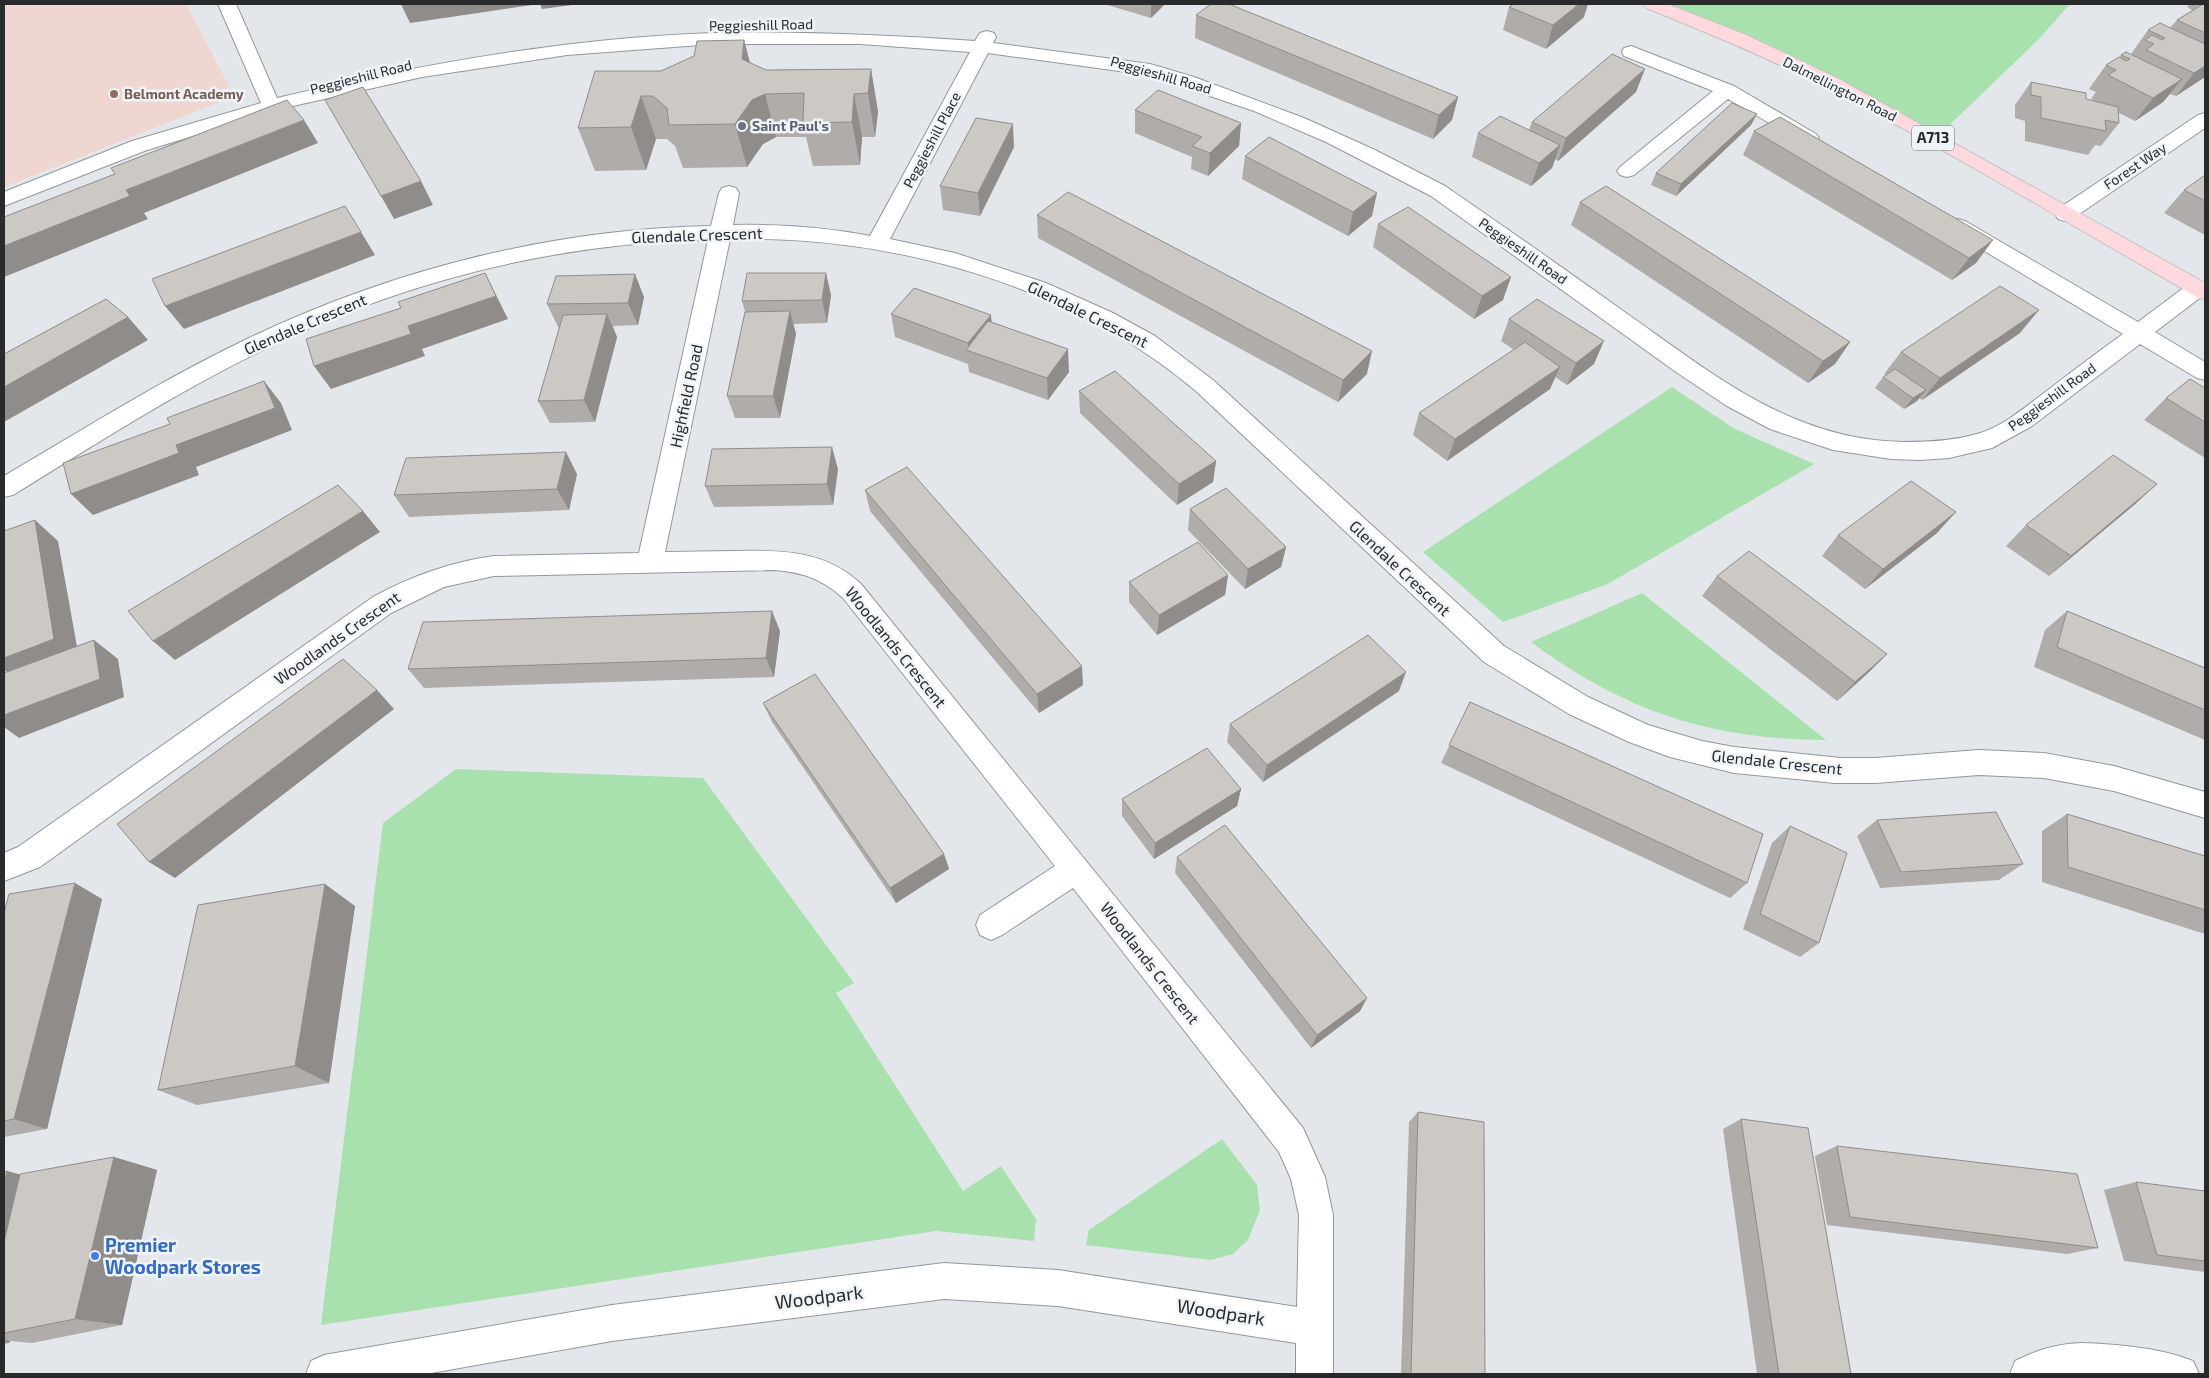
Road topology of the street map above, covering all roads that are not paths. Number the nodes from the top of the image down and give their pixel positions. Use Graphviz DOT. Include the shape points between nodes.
graph roads {
  1 [pos="227,4"];
  2 [pos="1652,4"];
  3 [pos="987,37"];
  4 [pos="1631,52"];
  5 [pos="1727,90"];
  6 [pos="269,101"];
  7 [pos="2205,119"];
  8 [pos="1830,150"];
  9 [pos="1627,171"];
  10 [pos="729,193"];
  11 [pos="4,198"];
  12 [pos="2065,214"];
  13 [pos="1942,216"];
  14 [pos="721,231"];
  15 [pos="877,243"];
  16 [pos="2202,290"];
  17 [pos="2140,332"];
  18 [pos="2205,372"];
  19 [pos="4,488"];
  20 [pos="650,562"];
  21 [pos="2205,805"];
  22 [pos="4,867"];
  23 [pos="1076,870"];
  24 [pos="991,925"];
  25 [pos="1316,1328"];
  26 [pos="324,1374"];
  27 [pos="1314,1374"];
  28 [pos="2028,1374"];
  29 [pos="2180,1374"];
  1 -- 6 [label="street"];
  2 -- 12 [label="main road, Dalmellington Road / A713" via="1737,38 1832,83"];
  3 -- 6 [label="street, Peggieshill Road" via="930,30 815,24 737,24 638,30 508,46 436,59"];
  3 -- 15 [label="street, Peggieshill Place"];
  3 -- 17 [label="street, Peggieshill Road" via="1095,56 1170,76 1275,112 1336,138 1438,191 1727,395 1785,425 1817,436 1883,450 1916,451 1978,443 2024,420"];
  4 -- 5 [label="street"];
  5 -- 8 [label="street"];
  5 -- 9 [label="street"];
  6 -- 11 [label="street, Peggieshill Road" via="124,149"];
  7 -- 12 [label="street, Forest Way"];
  10 -- 14 [label="street, Highfield Road"];
  12 -- 16 [label="main road, Dalmellington Road / A713"];
  13 -- 17 [label="street"];
  14 -- 15 [label="street, Glendale Crescent" via="822,236"];
  14 -- 19 [label="street, Glendale Crescent" via="652,234 537,250 438,275 341,307 248,347 203,371"];
  14 -- 20 [label="street, Highfield Road"];
  15 -- 21 [label="street, Glendale Crescent" via="925,252 1018,280 1136,334 1205,386 1494,654 1531,679 1631,731 1699,753 1769,764 1854,771 2021,764 2084,773"];
  16 -- 17 [label="street, Peggieshill Road"];
  17 -- 18 [label="street"];
  20 -- 22 [label="street, Woodlands Crescent" via="494,566 456,572 407,590 29,857"];
  20 -- 23 [label="street, Woodlands Crescent" via="794,560 821,568 842,580"];
  23 -- 24 [label="street"];
  23 -- 25 [label="street, Woodlands Crescent" via="1291,1140 1308,1176 1316,1215"];
  25 -- 26 [label="street, Woodpark" via="1058,1288 944,1281 612,1323"];
  25 -- 27 [label="street, Woodlands Crescent"];
  28 -- 29 [label="street" via="2036,1368 2060,1361 2088,1361"];
}
